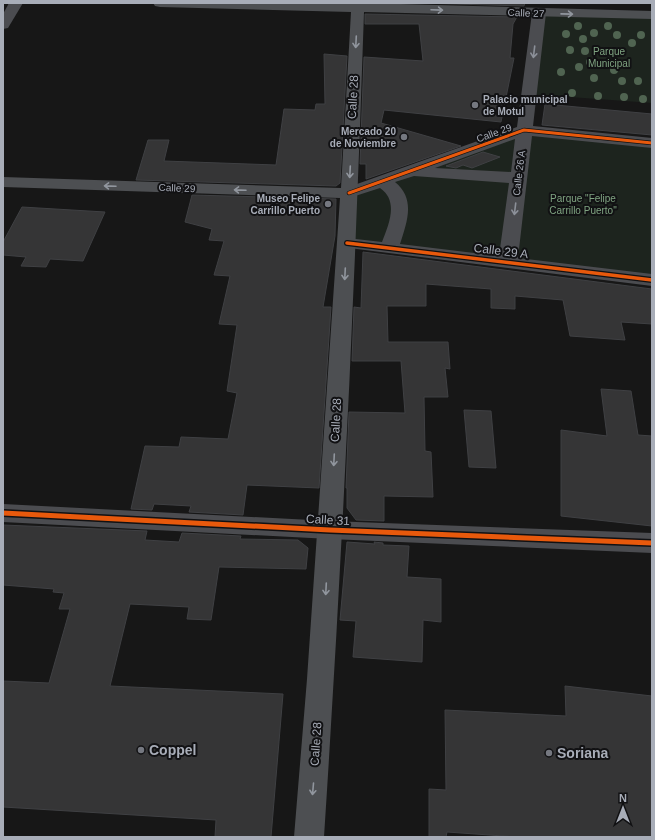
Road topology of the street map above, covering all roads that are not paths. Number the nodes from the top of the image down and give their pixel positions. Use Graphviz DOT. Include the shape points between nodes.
graph roads {
  1 [pos="16,3"];
  2 [pos="160,3"];
  3 [pos="358,5"];
  4 [pos="539,13"];
  5 [pos="652,15"];
  6 [pos="3,25"];
  7 [pos="524,130"];
  8 [pos="652,143"];
  9 [pos="410,171"];
  10 [pos="519,178"];
  11 [pos="382,181"];
  12 [pos="3,182"];
  13 [pos="349,193"];
  14 [pos="347,243"];
  15 [pos="390,248"];
  16 [pos="508,262"];
  17 [pos="652,280"];
  18 [pos="3,513"];
  19 [pos="330,530"];
  20 [pos="652,544"];
  21 [pos="309,837"];
  1 -- 6 [label="street"];
  2 -- 3 [label="main road, Calle 27"];
  3 -- 4 [label="main road, Calle 27, one-way"];
  3 -- 13 [label="main road, Calle 28, one-way"];
  4 -- 5 [label="main road, Calle 27, one-way"];
  4 -- 7 [label="street, Calle 26 A, one-way"];
  7 -- 8 [label="street, Calle 29"];
  7 -- 9 [label="street, Calle 29"];
  7 -- 10 [label="street, Calle 26 A"];
  9 -- 10 [label="street"];
  9 -- 11 [label="street, Calle 29"];
  10 -- 16 [label="street, Calle 26 A, one-way"];
  11 -- 13 [label="street, Calle 29"];
  11 -- 15 [label="street" via="399,197 400,210"];
  13 -- 12 [label="main road, Calle 29, one-way"];
  13 -- 14 [label="main road, Calle 28"];
  14 -- 15 [label="street, Calle 29 A"];
  14 -- 19 [label="main road, Calle 28, one-way"];
  15 -- 16 [label="street, Calle 29 A"];
  16 -- 17 [label="street, Calle 29 A"];
  18 -- 19 [label="street, Calle 31"];
  19 -- 20 [label="street, Calle 31"];
  19 -- 21 [label="main road, Calle 28, one-way"];
}
